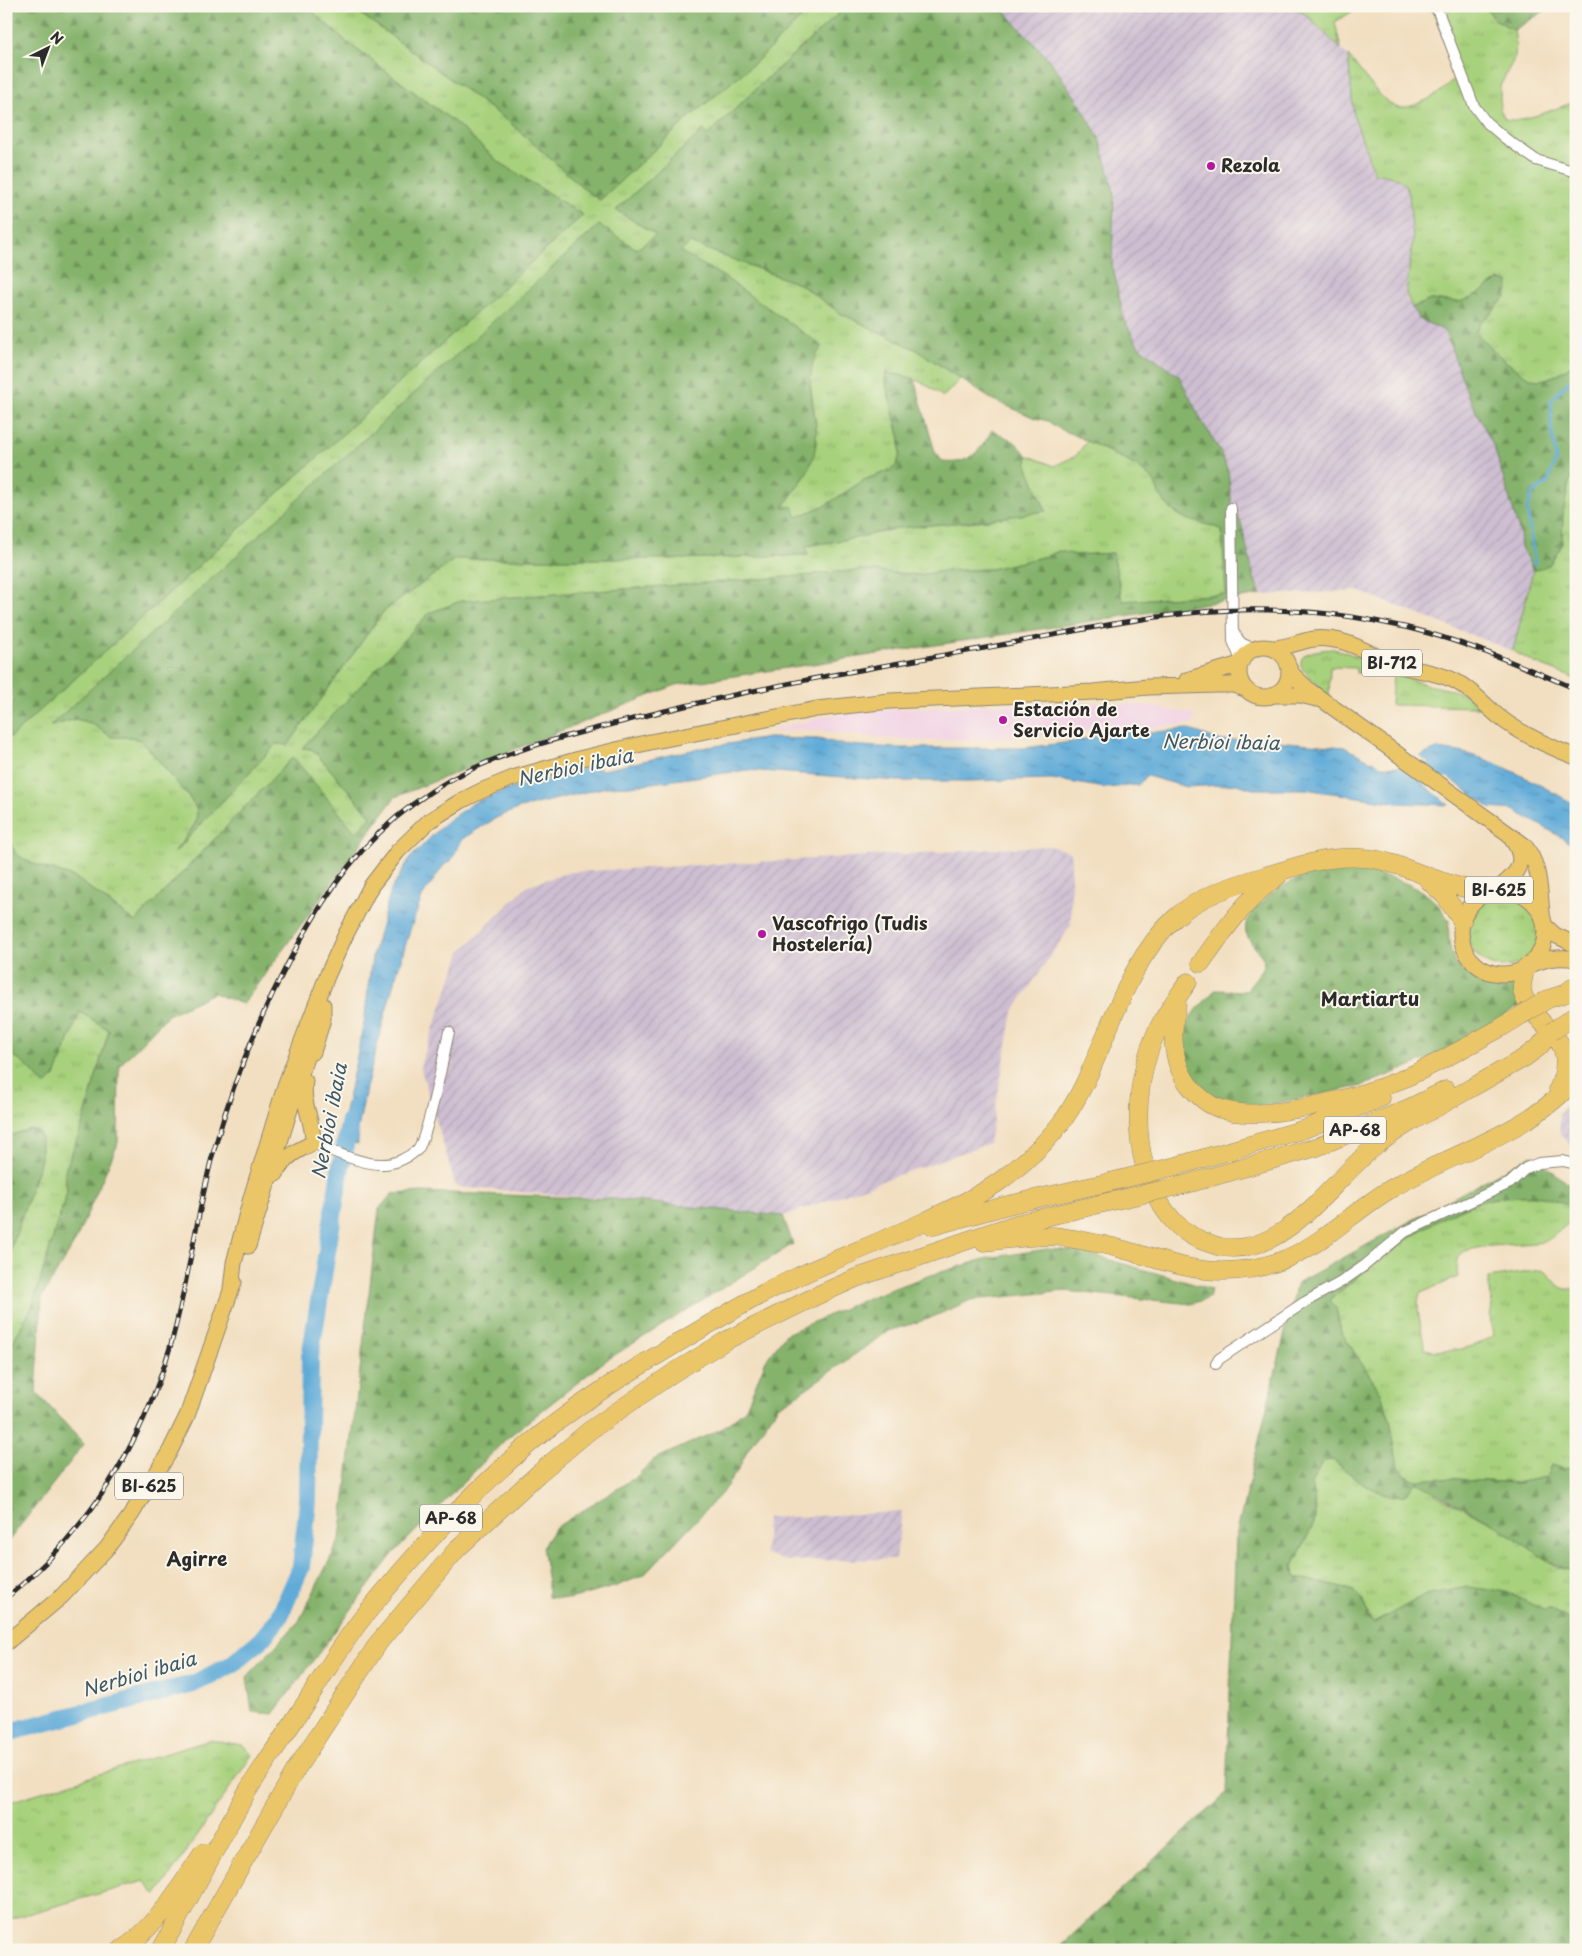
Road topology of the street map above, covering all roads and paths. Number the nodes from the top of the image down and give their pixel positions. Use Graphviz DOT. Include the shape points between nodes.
graph roads {
  1 [pos="1436,6"];
  2 [pos="1576,172"];
  3 [pos="1231,508"];
  4 [pos="1233,630"];
  5 [pos="1299,642"];
  6 [pos="1254,648"];
  7 [pos="1272,648"];
  8 [pos="1240,662"];
  9 [pos="1288,665"];
  10 [pos="1148,687"];
  11 [pos="1245,689"];
  12 [pos="1273,695"];
  13 [pos="1332,706"];
  14 [pos="1576,757"];
  15 [pos="1503,830"];
  16 [pos="1289,869"];
  17 [pos="1422,874"];
  18 [pos="1491,892"];
  19 [pos="1462,921"];
  20 [pos="1544,922"];
  21 [pos="1576,946"];
  22 [pos="1576,959"];
  23 [pos="1201,963"];
  24 [pos="333,966"];
  25 [pos="1527,966"];
  26 [pos="1570,989"];
  27 [pos="323,1005"];
  28 [pos="1576,1015"];
  29 [pos="1504,1031"];
  30 [pos="449,1032"];
  31 [pos="301,1042"];
  32 [pos="1521,1055"];
  33 [pos="1576,1078"];
  34 [pos="1550,1102"];
  35 [pos="311,1126"];
  36 [pos="283,1130"];
  37 [pos="308,1146"];
  38 [pos="1576,1164"];
  39 [pos="252,1196"];
  40 [pos="887,1239"];
  41 [pos="250,1242"];
  42 [pos="946,1247"];
  43 [pos="231,1289"];
  44 [pos="1216,1364"];
  45 [pos="6,1643"];
  46 [pos="246,1794"];
  47 [pos="216,1910"];
  48 [pos="121,1950"];
  49 [pos="161,1950"];
  50 [pos="193,1950"];
  51 [pos="204,1950"];
  1 -- 2 [label="street" via="1474,106 1486,122 1536,160"];
  3 -- 4 [label="street"];
  4 -- 6 [label="street" via="1237,640"];
  4 -- 8 [label="street"];
  5 -- 7 [label="main road"];
  5 -- 9 [label="main road" via="1290,653"];
  5 -- 14 [label="main road, BI-712" via="1316,638 1344,642 1398,665 1453,680 1514,727"];
  6 -- 7 [label="main road"];
  6 -- 8 [label="main road"];
  7 -- 9 [label="main road"];
  8 -- 10 [label="main road, BI-625" via="1202,676"];
  8 -- 11 [label="main road" via="1239,675"];
  9 -- 12 [label="main road" via="1286,684"];
  9 -- 13 [label="main road, BI-625" via="1304,687"];
  10 -- 11 [label="main road, BI-625" via="1233,685"];
  10 -- 24 [label="main road, BI-625" via="918,699 817,709 650,742 513,778 461,801 429,821 409,839 371,886"];
  11 -- 12 [label="main road" via="1258,696"];
  12 -- 13 [label="main road, BI-625" via="1306,696"];
  13 -- 15 [label="main road, BI-625"];
  15 -- 18 [label="main road, BI-625" via="1517,847 1520,865 1512,878"];
  15 -- 20 [label="main road, BI-625" via="1524,845 1532,856 1537,869"];
  16 -- 17 [label="highway" via="1322,860 1364,858 1386,861"];
  16 -- 23 [label="highway" via="1264,886 1230,920"];
  16 -- 40 [label="highway" via="1219,891 1178,914 1136,968 1079,1094 1043,1145 987,1190"];
  17 -- 18 [label="highway" via="1453,886"];
  17 -- 19 [label="highway" via="1445,896"];
  18 -- 19 [label="main road, BI-625" via="1471,904"];
  18 -- 20 [label="main road, BI-625" via="1506,890 1525,896"];
  19 -- 25 [label="main road, BI-625" via="1463,946 1478,966 1497,974 1507,974"];
  20 -- 21 [label="main road, BI-625" via="1555,935"];
  20 -- 25 [label="main road, BI-625" via="1542,947"];
  22 -- 25 [label="main road, BI-625" via="1560,956"];
  24 -- 27 [label="main road"];
  24 -- 31 [label="main road, BI-625"];
  25 -- 34 [label="highway" via="1522,986 1526,999 1536,1014 1559,1033 1569,1057 1562,1082"];
  26 -- 29 [label="highway, bridge" via="1548,999"];
  27 -- 35 [label="main road" via="323,1019 303,1095"];
  27 -- 36 [label="main road"];
  28 -- 32 [label="highway, AP-68, bridge"];
  29 -- 32 [label="highway" via="1403,1079 1367,1092 1287,1110 1249,1114 1229,1112 1209,1103 1194,1091 1173,1050 1177,1003 1186,985 1156,1032 1145,1062 1139,1114 1148,1179 1157,1198 1179,1227 1195,1238 1221,1247 1248,1247 1284,1231 1304,1216 1378,1144"];
  29 -- 40 [label="highway, AP-68, bridge" via="1406,1088 1304,1129 1180,1165"];
  30 -- 37 [label="street" via="423,1140 418,1149 397,1162 382,1164"];
  31 -- 36 [label="main road" via="300,1059 282,1113"];
  31 -- 39 [label="main road, BI-625"];
  32 -- 42 [label="highway, AP-68, bridge" via="1409,1108 1316,1146 1183,1185 1016,1224"];
  33 -- 34 [label="highway"];
  34 -- 42 [label="highway" via="1508,1130 1402,1182 1309,1246 1268,1265 1245,1270 1197,1269 1101,1244 1052,1236"];
  35 -- 36 [label="main road" via="297,1121"];
  35 -- 37 [label="main road" via="314,1133"];
  36 -- 37 [label="main road" via="292,1145"];
  36 -- 39 [label="main road" via="273,1144 259,1186"];
  36 -- 41 [label="main road"];
  37 -- 41 [label="main road" via="282,1162 259,1230"];
  38 -- 44 [label="street" via="1539,1162 1526,1168 1510,1183 1404,1232 1348,1277 1305,1302"];
  39 -- 43 [label="main road, BI-625" via="234,1264"];
  40 -- 46 [label="highway, AP-68" via="790,1279 741,1305 574,1409 523,1450 440,1528 358,1624"];
  41 -- 43 [label="main road"];
  42 -- 47 [label="highway, AP-68" via="849,1282 725,1341 589,1431 538,1474 458,1548 379,1642 294,1771"];
  43 -- 45 [label="main road, BI-625" via="183,1424 136,1507 107,1548 62,1596"];
  46 -- 48 [label="highway" via="151,1925"];
  46 -- 49 [label="highway, AP-68"];
  47 -- 50 [label="highway, AP-68"];
  47 -- 51 [label="highway" via="211,1936"];
}
